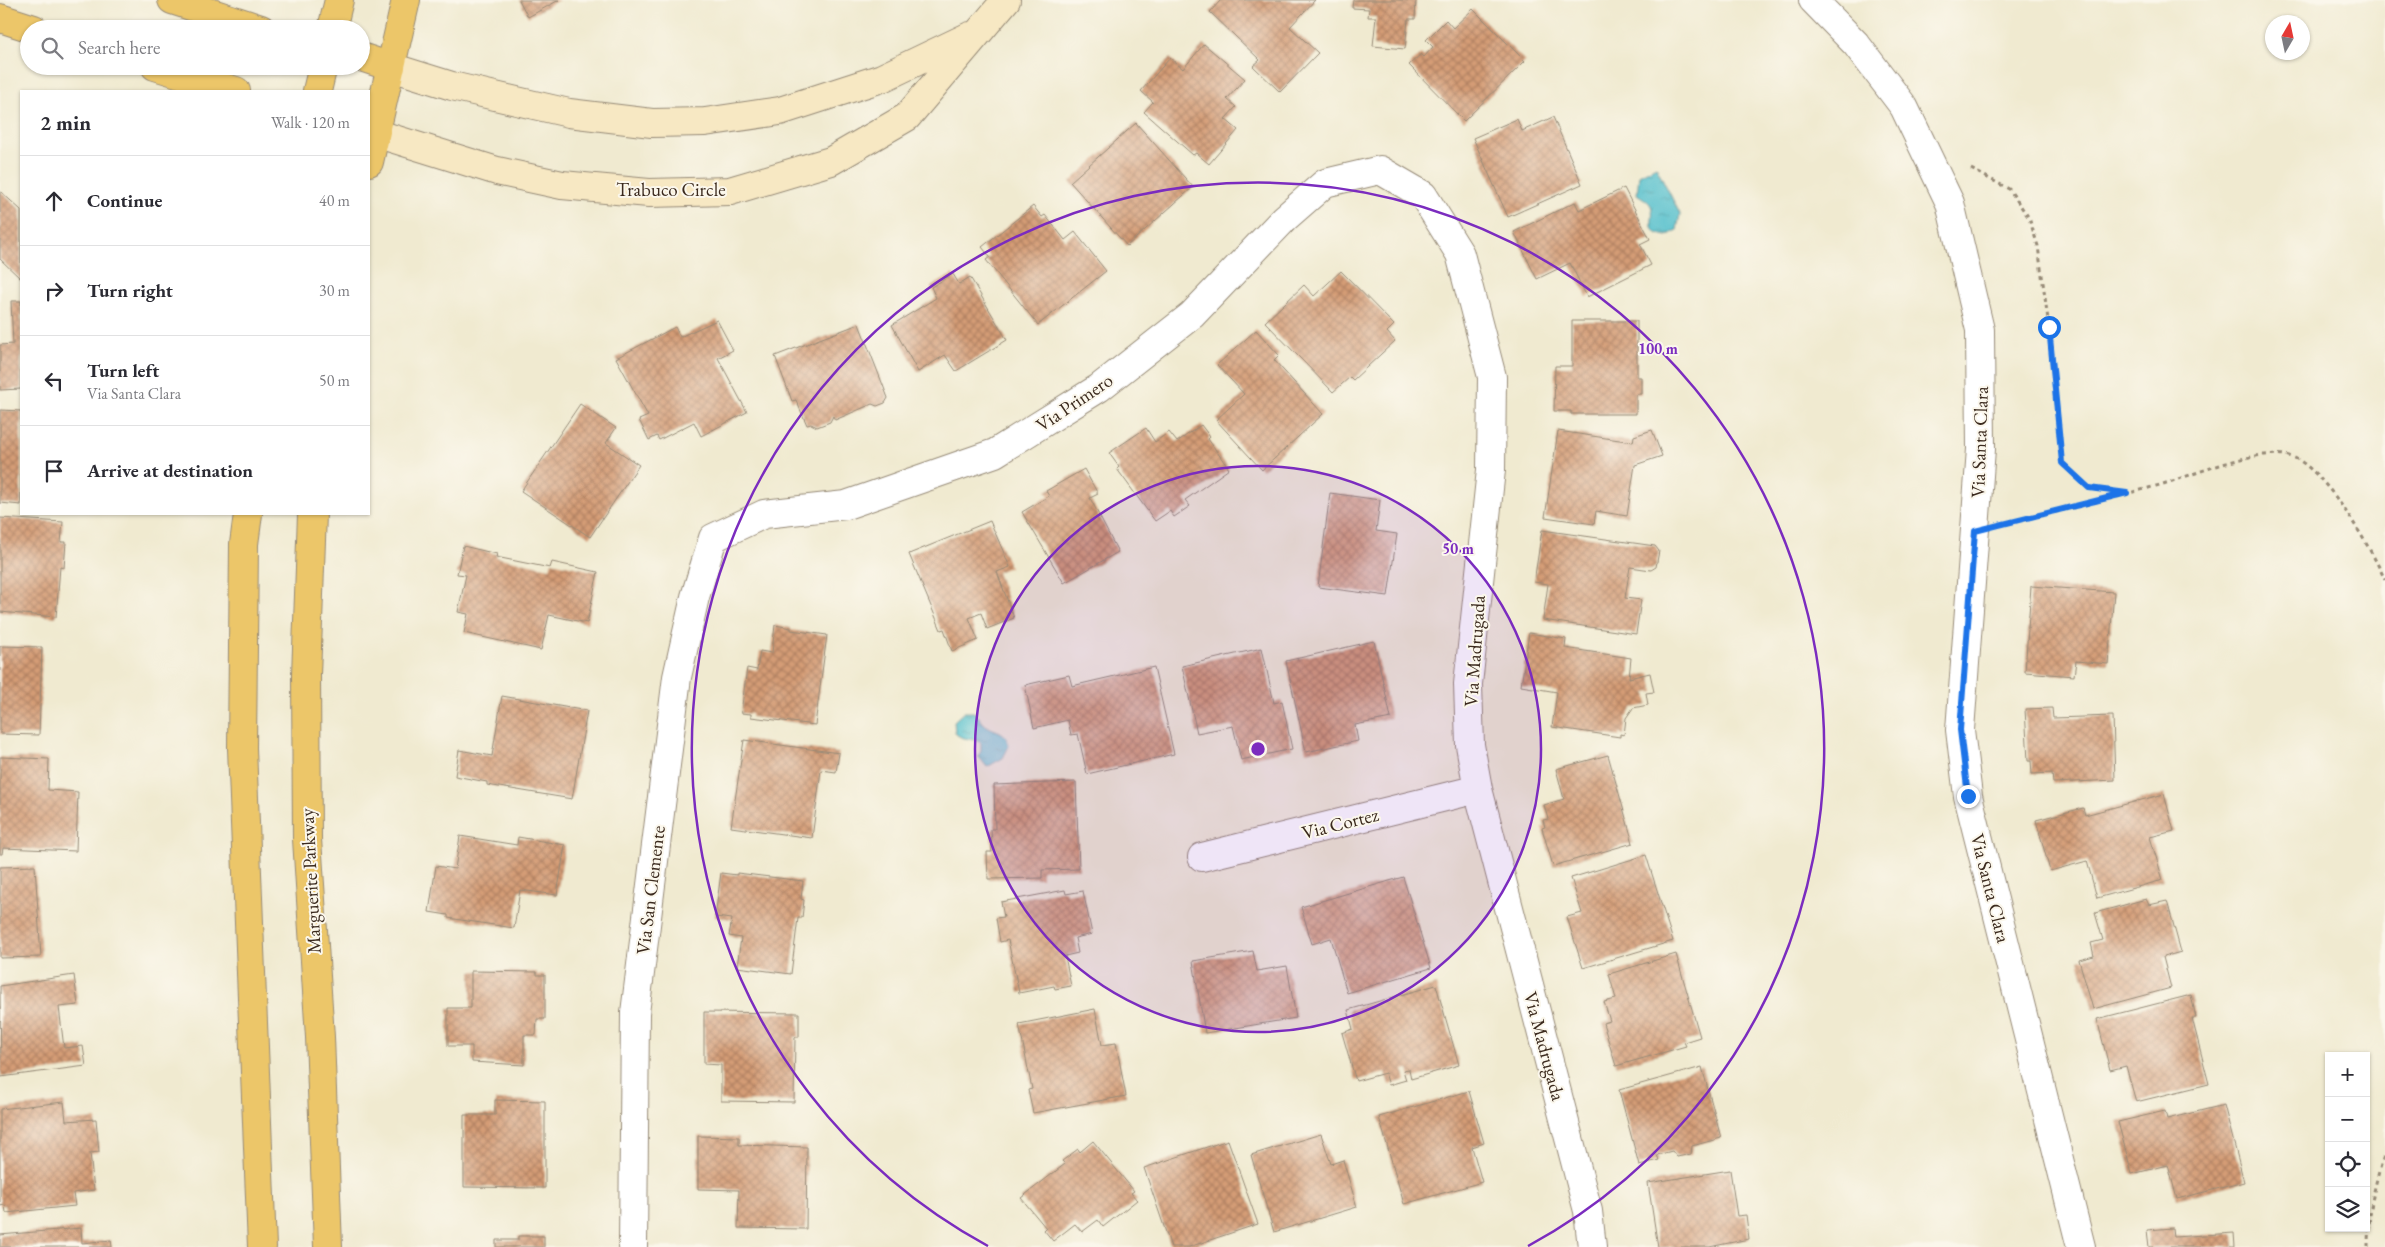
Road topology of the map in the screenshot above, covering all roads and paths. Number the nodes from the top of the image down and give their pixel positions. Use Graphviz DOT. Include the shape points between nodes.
graph roads {
  1 [pos="172,0"];
  2 [pos="339,0"];
  3 [pos="406,0"];
  4 [pos="1006,0"];
  5 [pos="1813,0"];
  6 [pos="0,18"];
  7 [pos="233,20"];
  8 [pos="334,20"];
  9 [pos="20,24"];
  10 [pos="978,32"];
  11 [pos="370,60"];
  12 [pos="391,67"];
  13 [pos="184,75"];
  14 [pos="321,75"];
  15 [pos="233,90"];
  16 [pos="317,90"];
  17 [pos="372,132"];
  18 [pos="370,152"];
  19 [pos="1930,157"];
  20 [pos="1380,170"];
  21 [pos="2127,493"];
  22 [pos="248,515"];
  23 [pos="312,515"];
  24 [pos="1975,531"];
  25 [pos="713,538"];
  26 [pos="2385,580"];
  27 [pos="1478,789"];
  28 [pos="1202,857"];
  29 [pos="2385,1154"];
  30 [pos="262,1247"];
  31 [pos="328,1247"];
  32 [pos="633,1247"];
  33 [pos="1592,1247"];
  34 [pos="2081,1247"];
  35 [pos="2368,1247"];
  1 -- 7 [label="main road"];
  2 -- 8 [label="main road"];
  3 -- 12 [label="main road"];
  4 -- 10 [label="street, Trabuco Circle"];
  5 -- 19 [label="street, Via Santa Clara" via="1856,44 1904,107"];
  6 -- 9 [label="main road"];
  10 -- 12 [label="street, Trabuco Circle" via="882,78 780,111 705,122 652,123 569,113 452,86"];
  10 -- 17 [label="street, Trabuco Circle" via="906,117 831,160 730,191 650,193 562,185 497,171"];
  11 -- 12 [label="main road"];
  12 -- 17 [label="main road"];
  13 -- 15 [label="main road"];
  14 -- 16 [label="main road"];
  17 -- 18 [label="main road"];
  19 -- 21 [label="path" via="1973,169 2009,189 2029,218 2038,246 2048,318 2062,463 2089,488"];
  19 -- 24 [label="street, Via Santa Clara" via="1950,203 1980,330 1981,449"];
  20 -- 25 [label="street, Via Primero" via="1325,183 1285,218 1192,315 1099,388 995,453 846,505 764,514"];
  20 -- 27 [label="street, Via Madrugada" via="1423,195 1460,254 1492,377 1491,470 1468,684 1470,745"];
  21 -- 24 [label="path"];
  21 -- 26 [label="path" via="2158,486 2217,465 2264,456 2292,457 2315,471 2349,517"];
  22 -- 30 [label="main road" via="244,544 242,748"];
  23 -- 31 [label="main road, Marguerite Parkway" via="306,675 307,839 320,1037"];
  24 -- 34 [label="street, Via Santa Clara" via="1960,730 1968,796"];
  25 -- 32 [label="street, Via San Clemente" via="677,678 635,1013"];
  27 -- 28 [label="street, Via Cortez"];
  27 -- 33 [label="street, Via Madrugada" via="1588,1211"];
  29 -- 35 [label="path" via="2377,1176 2368,1224"];
}
